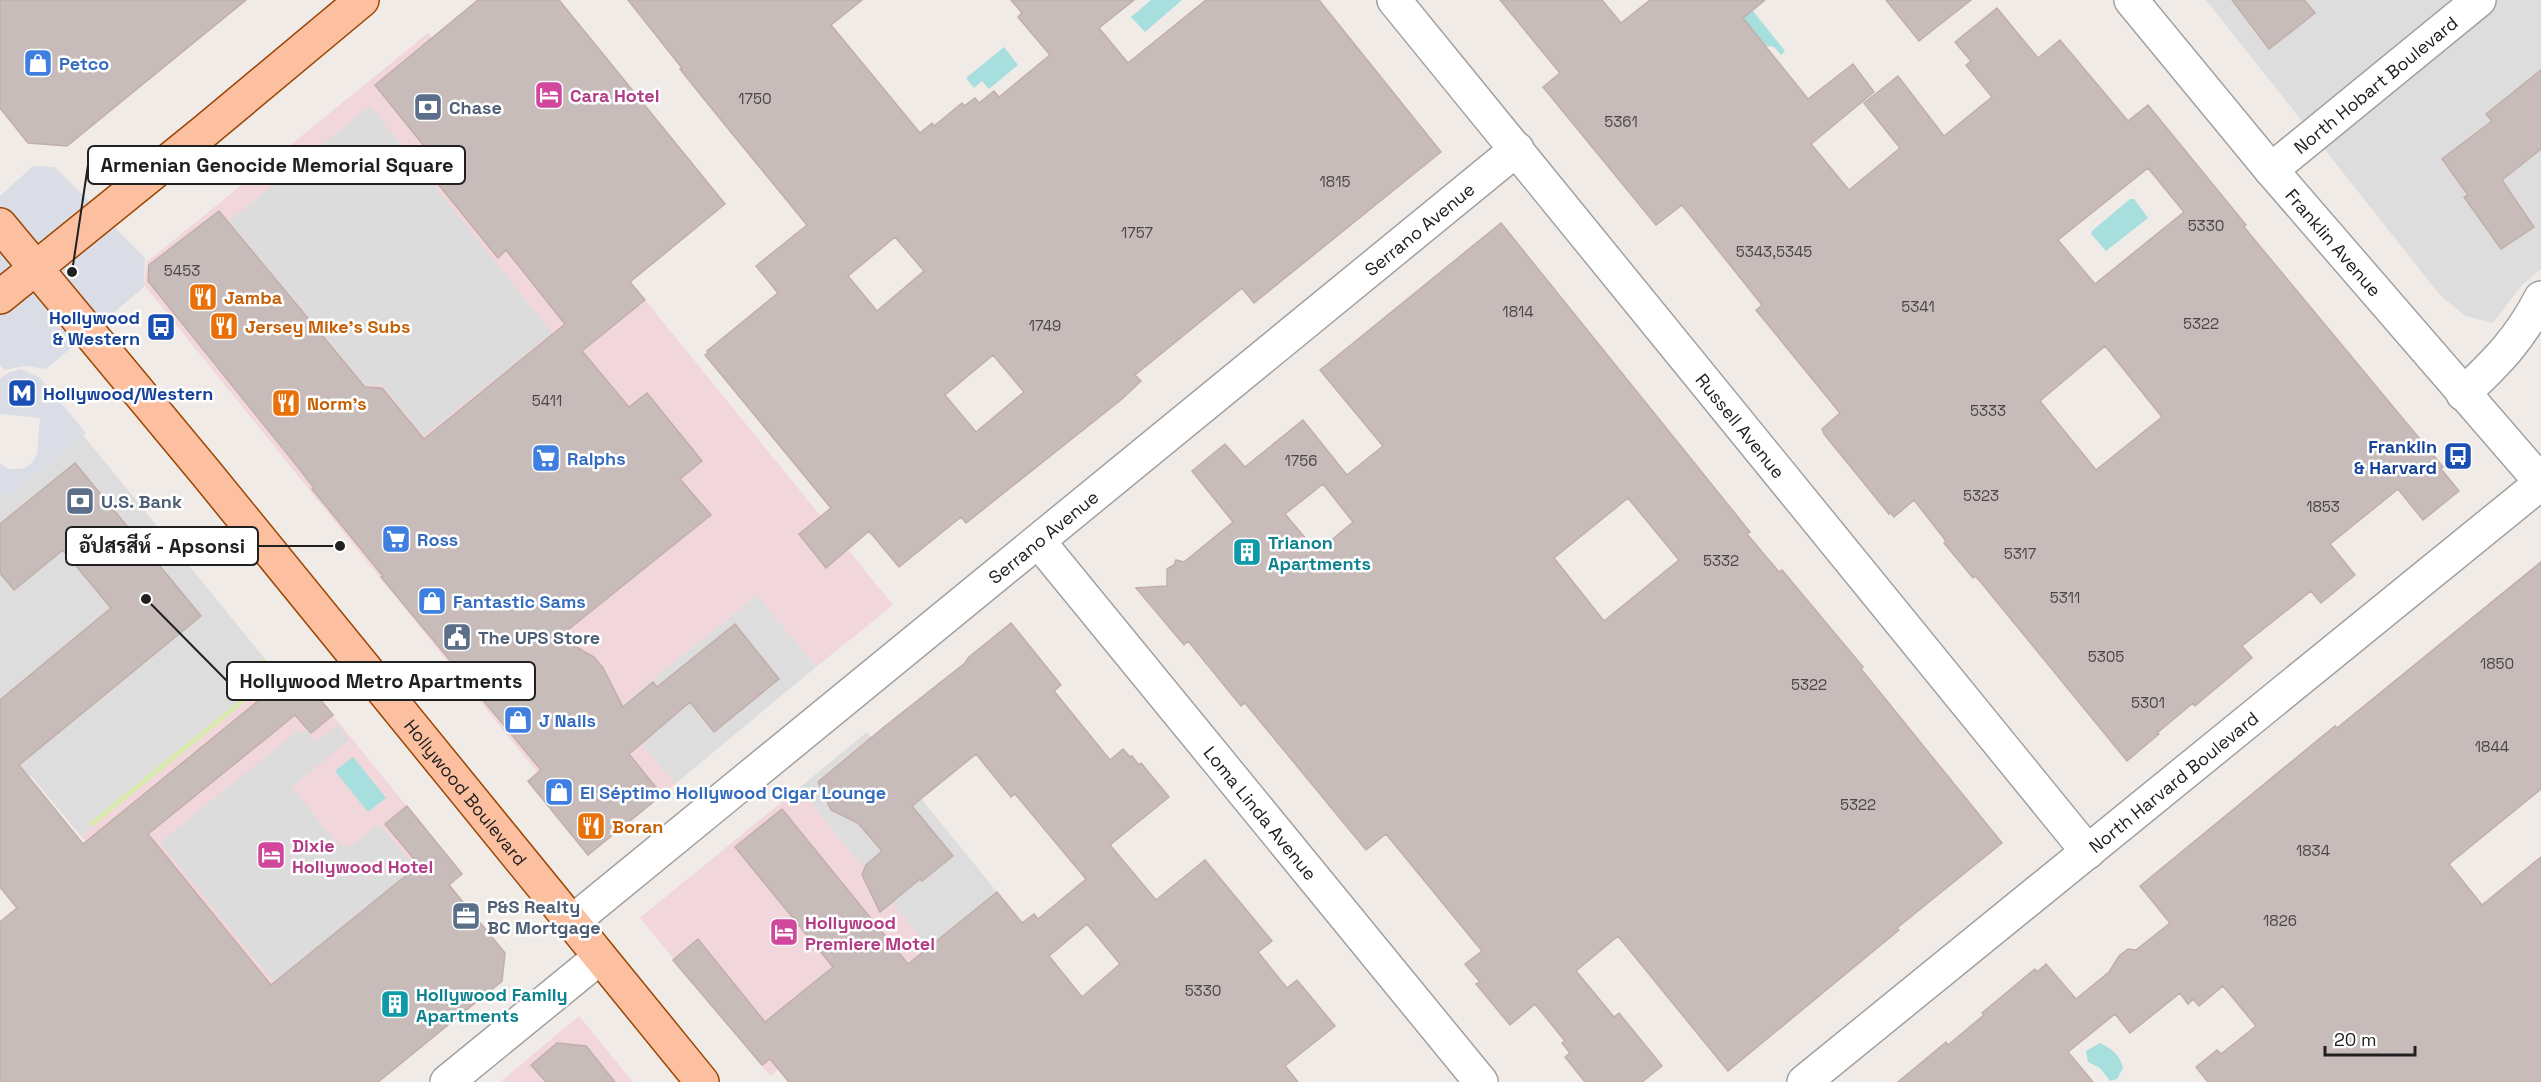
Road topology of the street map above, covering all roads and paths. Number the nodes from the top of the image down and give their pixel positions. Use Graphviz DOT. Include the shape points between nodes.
graph roads {
  1 [pos="362,0"];
  2 [pos="1394,0"];
  3 [pos="2132,0"];
  4 [pos="2479,0"];
  5 [pos="1517,149"];
  6 [pos="2271,170"];
  7 [pos="0,225"];
  8 [pos="35,268"];
  9 [pos="0,297"];
  10 [pos="2541,298"];
  11 [pos="2463,394"];
  12 [pos="2541,483"];
  13 [pos="1039,542"];
  14 [pos="2088,852"];
  15 [pos="571,923"];
  16 [pos="599,958"];
  17 [pos="447,1082"];
  18 [pos="702,1082"];
  19 [pos="1481,1082"];
  20 [pos="1804,1082"];
  1 -- 8 [label="main road"];
  2 -- 5 [label="street, Russell Avenue"];
  3 -- 6 [label="street, Franklin Avenue"];
  4 -- 6 [label="street, North Hobart Boulevard"];
  5 -- 13 [label="street, Serrano Avenue"];
  5 -- 14 [label="street, Russell Avenue"];
  6 -- 11 [label="street, Franklin Avenue"];
  7 -- 8 [label="main road, Hollywood Boulevard"];
  8 -- 9 [label="main road"];
  8 -- 15 [label="main road, Hollywood Boulevard"];
  10 -- 11 [label="street" via="2504,355"];
  11 -- 12 [label="street, Franklin Avenue"];
  12 -- 14 [label="street, North Harvard Boulevard"];
  13 -- 15 [label="street, Serrano Avenue"];
  13 -- 19 [label="street, Loma Linda Avenue"];
  14 -- 20 [label="street, North Harvard Boulevard"];
  15 -- 16 [label="main road, Hollywood Boulevard"];
  16 -- 17 [label="street"];
  16 -- 18 [label="main road, Hollywood Boulevard"];
}
